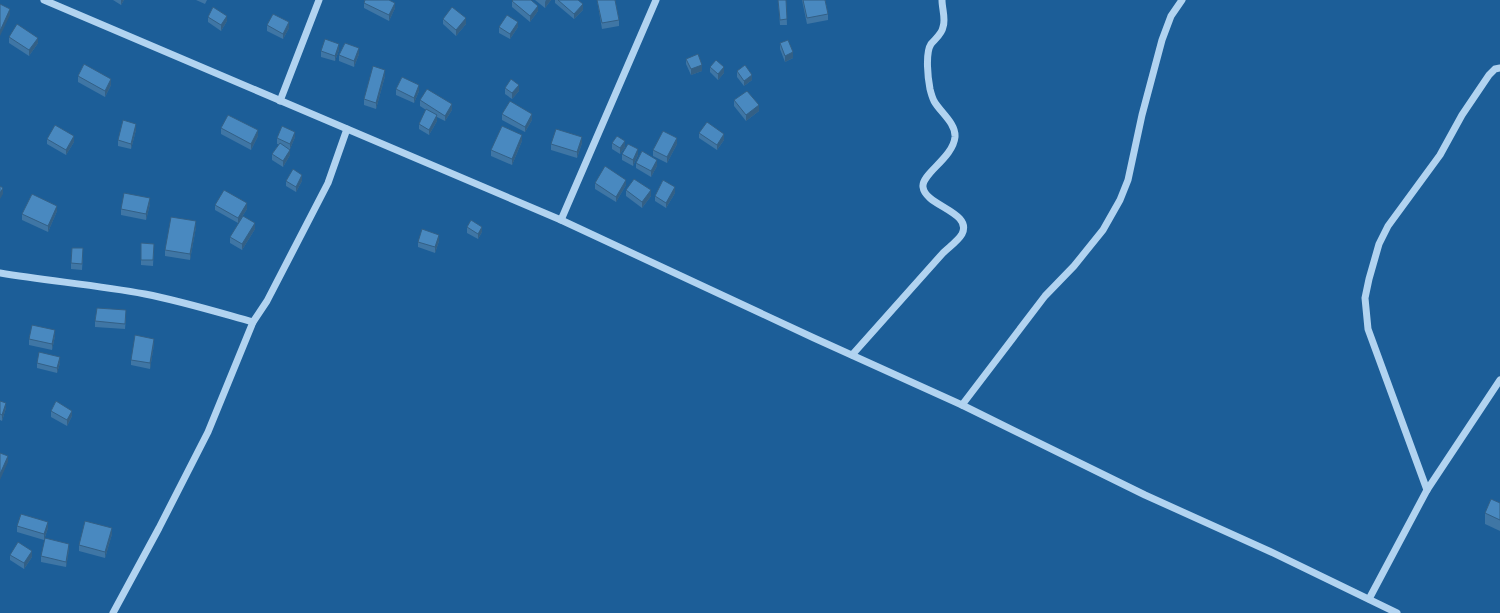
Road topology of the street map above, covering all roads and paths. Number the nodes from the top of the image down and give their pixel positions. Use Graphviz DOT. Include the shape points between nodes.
graph roads {
  1 [pos="44,0"];
  2 [pos="319,0"];
  3 [pos="656,0"];
  4 [pos="942,0"];
  5 [pos="1182,0"];
  6 [pos="1500,68"];
  7 [pos="280,101"];
  8 [pos="347,129"];
  9 [pos="561,220"];
  10 [pos="0,273"];
  11 [pos="253,322"];
  12 [pos="852,355"];
  13 [pos="1500,380"];
  14 [pos="962,404"];
  15 [pos="1427,490"];
  16 [pos="1369,599"];
  17 [pos="113,613"];
  18 [pos="1398,613"];
  1 -- 7 [label="street"];
  2 -- 7 [label="street"];
  3 -- 9 [label="street"];
  4 -- 12 [label="street" via="945,22 943,30 928,52 930,87 933,99 952,125 955,136 949,153 924,179 922,186 924,193 962,221 964,227 958,239"];
  5 -- 14 [label="street" via="1171,16 1162,40 1128,180 1120,200 1103,230 1045,296"];
  6 -- 15 [label="street" via="1489,75 1462,115 1440,155 1388,226 1379,244 1365,298 1368,329"];
  7 -- 8 [label="street"];
  8 -- 9 [label="street"];
  8 -- 11 [label="street" via="328,183 267,301"];
  9 -- 12 [label="street"];
  10 -- 11 [label="street" via="145,294"];
  11 -- 17 [label="street" via="208,432"];
  12 -- 14 [label="street"];
  13 -- 15 [label="street"];
  14 -- 16 [label="street" via="1145,495"];
  15 -- 16 [label="street"];
  16 -- 18 [label="street"];
}
